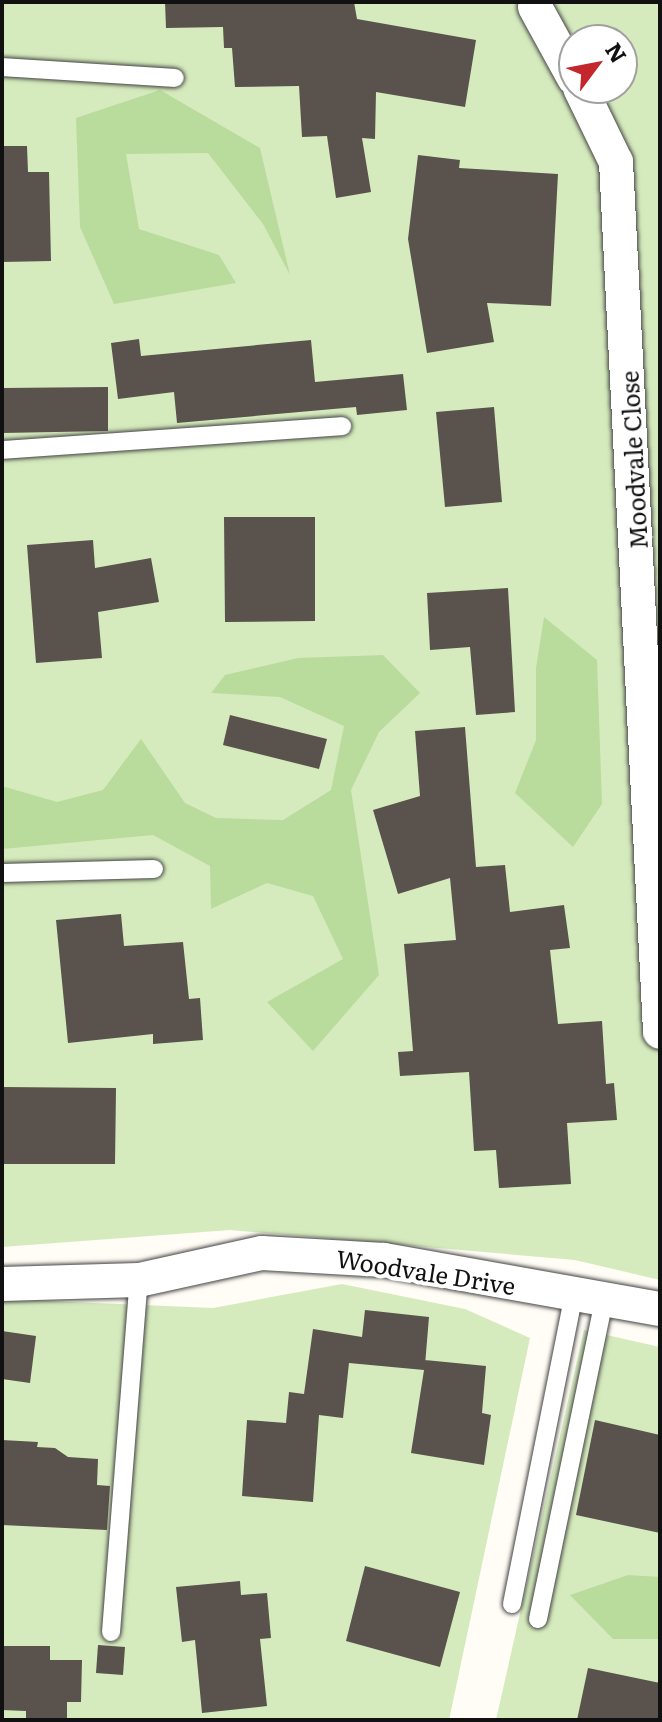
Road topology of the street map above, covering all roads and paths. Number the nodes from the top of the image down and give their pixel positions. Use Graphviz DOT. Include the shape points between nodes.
graph roads {
  1 [pos="535,7"];
  2 [pos="558,49"];
  3 [pos="2,67"];
  4 [pos="175,78"];
  5 [pos="588,104"];
  6 [pos="342,426"];
  7 [pos="2,450"];
  8 [pos="658,860"];
  9 [pos="154,869"];
  10 [pos="2,873"];
  11 [pos="660,1032"];
  12 [pos="139,1280"];
  13 [pos="2,1284"];
  14 [pos="589,1297"];
  15 [pos="660,1309"];
  16 [pos="512,1604"];
  17 [pos="538,1619"];
  18 [pos="111,1632"];
  1 -- 2 [label="street"];
  3 -- 4 [label="lane"];
  5 -- 8 [label="street, Moodvale Close" via="616,162"];
  6 -- 7 [label="lane"];
  8 -- 11 [label="street, Moodvale Close"];
  9 -- 10 [label="lane"];
  12 -- 13 [label="street, Woodvale Drive"];
  12 -- 14 [label="street, Woodvale Drive" via="262,1253 384,1260"];
  12 -- 18 [label="lane"];
  14 -- 15 [label="street, Woodvale Drive"];
  14 -- 16 [label="lane"];
  14 -- 17 [label="lane"];
}
